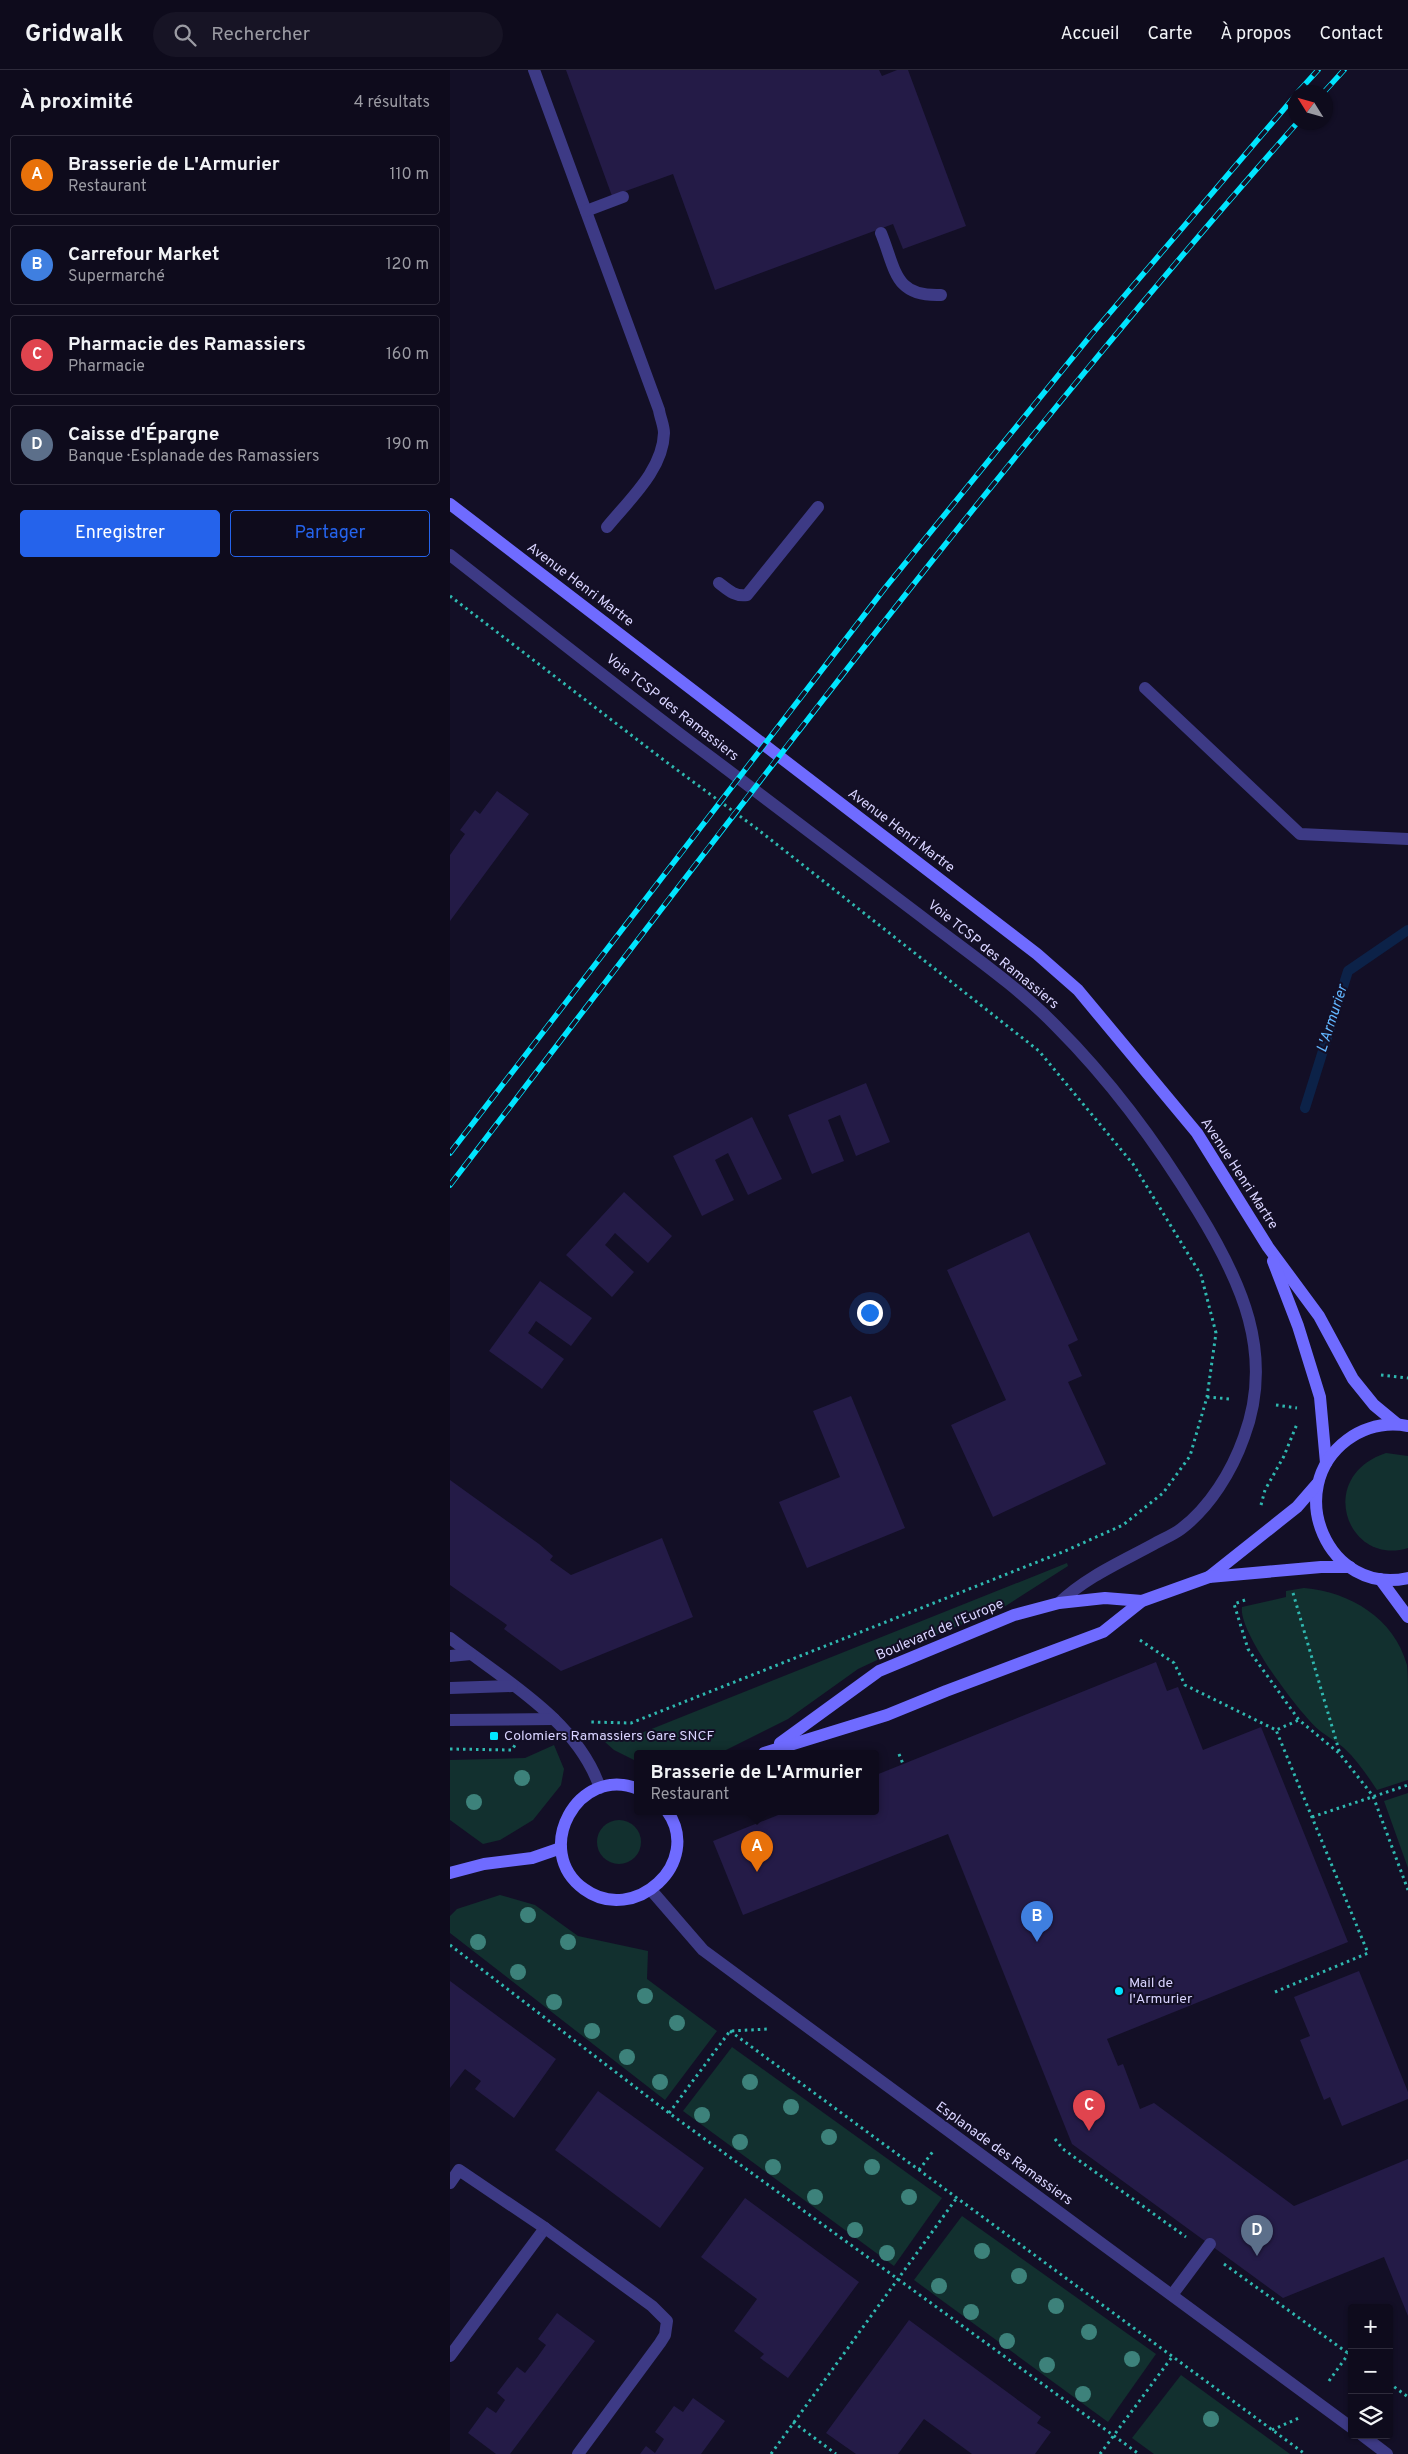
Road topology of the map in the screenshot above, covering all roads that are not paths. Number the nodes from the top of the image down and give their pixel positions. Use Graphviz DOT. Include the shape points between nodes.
graph roads {
  1 [pos="534,70"];
  2 [pos="623,197"];
  3 [pos="586,211"];
  4 [pos="881,233"];
  5 [pos="941,295"];
  6 [pos="450,504"];
  7 [pos="818,507"];
  8 [pos="607,527"];
  9 [pos="450,555"];
  10 [pos="719,583"];
  11 [pos="1145,688"];
  12 [pos="1408,839"];
  13 [pos="1268,1247"];
  14 [pos="1403,1425"];
  15 [pos="1326,1463"];
  16 [pos="1318,1484"];
  17 [pos="1350,1567"];
  18 [pos="1210,1577"];
  19 [pos="1408,1578"];
  20 [pos="1380,1579"];
  21 [pos="1142,1601"];
  22 [pos="1059,1603"];
  23 [pos="1408,1617"];
  24 [pos="450,1638"];
  25 [pos="471,1654"];
  26 [pos="450,1656"];
  27 [pos="512,1686"];
  28 [pos="450,1688"];
  29 [pos="554,1718"];
  30 [pos="450,1720"];
  31 [pos="769,1750"];
  32 [pos="771,1750"];
  33 [pos="600,1788"];
  34 [pos="634,1788"];
  35 [pos="669,1815"];
  36 [pos="560,1848"];
  37 [pos="450,1873"];
  38 [pos="651,1890"];
  39 [pos="455,2166"];
  40 [pos="450,2182"];
  41 [pos="545,2228"];
  42 [pos="1210,2244"];
  43 [pos="1172,2295"];
  44 [pos="451,2354"];
  45 [pos="1348,2425"];
  46 [pos="1367,2439"];
  47 [pos="578,2454"];
  48 [pos="1387,2454"];
  1 -- 3 [label="street"];
  2 -- 3 [label="street"];
  3 -- 8 [label="street" via="659,410 664,432 653,469"];
  4 -- 5 [label="street" via="904,287 918,294"];
  6 -- 13 [label="main road, Avenue Henri Martre" via="1037,954 1078,990 1197,1133"];
  7 -- 10 [label="street" via="748,595 740,596"];
  9 -- 22 [label="street, Voie TCSP des Ramassiers" via="1003,979 1054,1023 1112,1086 1166,1158 1212,1234 1234,1274 1250,1316 1256,1360 1255,1402 1244,1438 1223,1480 1180,1530 1076,1587"];
  11 -- 12 [label="street" via="1300,834"];
  13 -- 14 [label="main road, Avenue Henri Martre" via="1320,1316 1354,1379 1374,1405"];
  13 -- 15 [label="main road, Avenue Henri Martre" via="1320,1397"];
  14 -- 15 [label="main road" via="1376,1426 1356,1433 1339,1446"];
  15 -- 16 [label="main road"];
  16 -- 17 [label="main road" via="1315,1502 1324,1539 1335,1555"];
  16 -- 18 [label="main road, Boulevard de l'Europe" via="1297,1507"];
  17 -- 18 [label="main road, Boulevard de l'Europe"];
  17 -- 20 [label="main road"];
  18 -- 21 [label="main road, Boulevard de l'Europe"];
  19 -- 20 [label="main road"];
  20 -- 23 [label="main road"];
  21 -- 22 [label="main road, Boulevard de l'Europe" via="1105,1598"];
  21 -- 32 [label="main road, Boulevard de l'Europe" via="1103,1632 887,1715"];
  22 -- 31 [label="main road, Boulevard de l'Europe" via="1014,1615 879,1671"];
  24 -- 25 [label="street"];
  25 -- 26 [label="street"];
  25 -- 27 [label="street"];
  27 -- 28 [label="street"];
  27 -- 29 [label="street"];
  29 -- 30 [label="street"];
  29 -- 33 [label="street" via="593,1767"];
  33 -- 34 [label="main road" via="616,1784"];
  33 -- 36 [label="main road" via="574,1805 561,1833"];
  35 -- 38 [label="main road" via="676,1844 673,1862 664,1878"];
  36 -- 37 [label="main road" via="532,1858 484,1864"];
  36 -- 38 [label="main road" via="568,1871 583,1889 605,1899 628,1900"];
  38 -- 43 [label="street, Esplanade des Ramassiers" via="703,1950"];
  39 -- 40 [label="street"];
  39 -- 41 [label="street"];
  41 -- 44 [label="street"];
  41 -- 47 [label="street" via="652,2306 667,2321 660,2343"];
  42 -- 43 [label="street"];
  43 -- 45 [label="street, Esplanade des Ramassiers"];
  46 -- 48 [label="street"];
}
